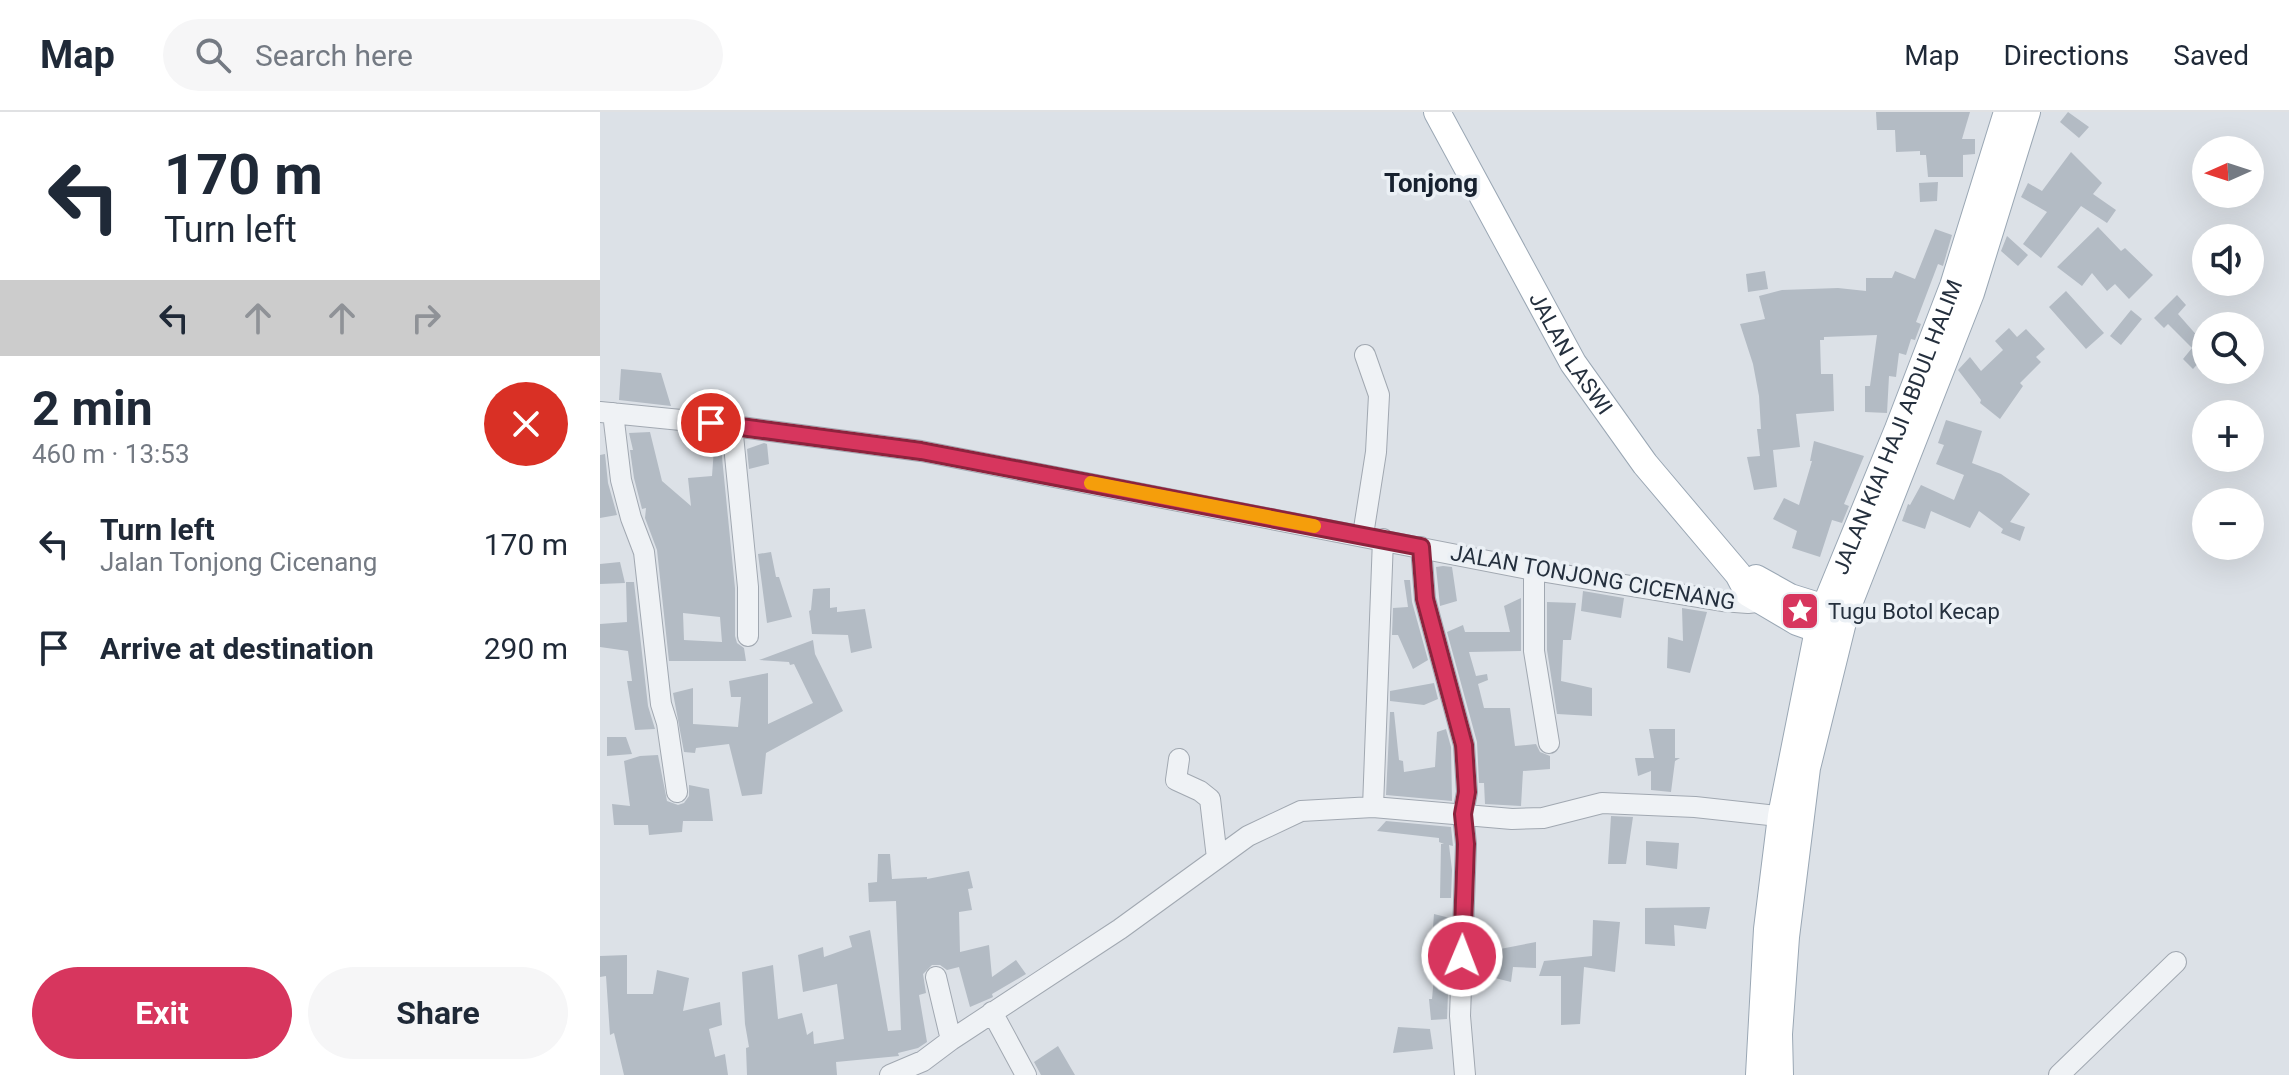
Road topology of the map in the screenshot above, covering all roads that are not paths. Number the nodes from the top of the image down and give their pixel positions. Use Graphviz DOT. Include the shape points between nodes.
graph roads {
  1 [pos="1437,112"];
  2 [pos="2020,113"];
  3 [pos="1365,355"];
  4 [pos="607,412"];
  5 [pos="732,425"];
  6 [pos="1373,537"];
  7 [pos="1421,547"];
  8 [pos="1534,570"];
  9 [pos="1770,596"];
  10 [pos="1831,622"];
  11 [pos="748,636"];
  12 [pos="1549,743"];
  13 [pos="1179,759"];
  14 [pos="677,792"];
  15 [pos="1373,807"];
  16 [pos="1463,814"];
  17 [pos="1791,817"];
  18 [pos="1217,858"];
  19 [pos="2176,962"];
  20 [pos="936,977"];
  21 [pos="992,1012"];
  22 [pos="951,1040"];
  23 [pos="890,1075"];
  24 [pos="1026,1075"];
  25 [pos="1465,1075"];
  26 [pos="1759,1075"];
  27 [pos="1780,1075"];
  28 [pos="2059,1075"];
  1 -- 9 [label="main road, JALAN LASWI" via="1573,363 1645,464 1738,574 1759,578"];
  2 -- 10 [label="main road, JALAN KIAI HAJI ABDUL HALIM" via="1971,293"];
  3 -- 6 [label="street" via="1379,395"];
  4 -- 5 [label="street, JALAN TONJONG CICENANG"];
  4 -- 14 [label="street" via="644,552"];
  5 -- 6 [label="street, JALAN TONJONG CICENANG" via="921,451"];
  5 -- 11 [label="street"];
  6 -- 7 [label="street, JALAN TONJONG CICENANG"];
  6 -- 15 [label="street"];
  7 -- 8 [label="street, JALAN TONJONG CICENANG"];
  7 -- 16 [label="street" via="1425,599 1464,745"];
  8 -- 9 [label="street, JALAN TONJONG CICENANG" via="1734,602"];
  8 -- 12 [label="street" via="1534,651"];
  9 -- 10 [label="main road, JALAN LASWI"];
  10 -- 17 [label="main road, JALAN KIAI HAJI ABDUL HALIM" via="1807,768"];
  13 -- 18 [label="street" via="1176,780 1210,799"];
  15 -- 16 [label="street"];
  15 -- 18 [label="street" via="1301,811 1248,836"];
  16 -- 17 [label="street" via="1543,818 1602,803"];
  16 -- 25 [label="street" via="1460,1016"];
  17 -- 26 [label="main road, JALAN KIAI HAJI ABDUL HALIM" via="1767,929"];
  17 -- 27 [label="main road, JALAN KIAI HAJI ABDUL HALIM"];
  18 -- 21 [label="street"];
  19 -- 28 [label="street"];
  20 -- 22 [label="street"];
  21 -- 22 [label="street"];
  21 -- 24 [label="street"];
  22 -- 23 [label="street" via="923,1061"];
}
